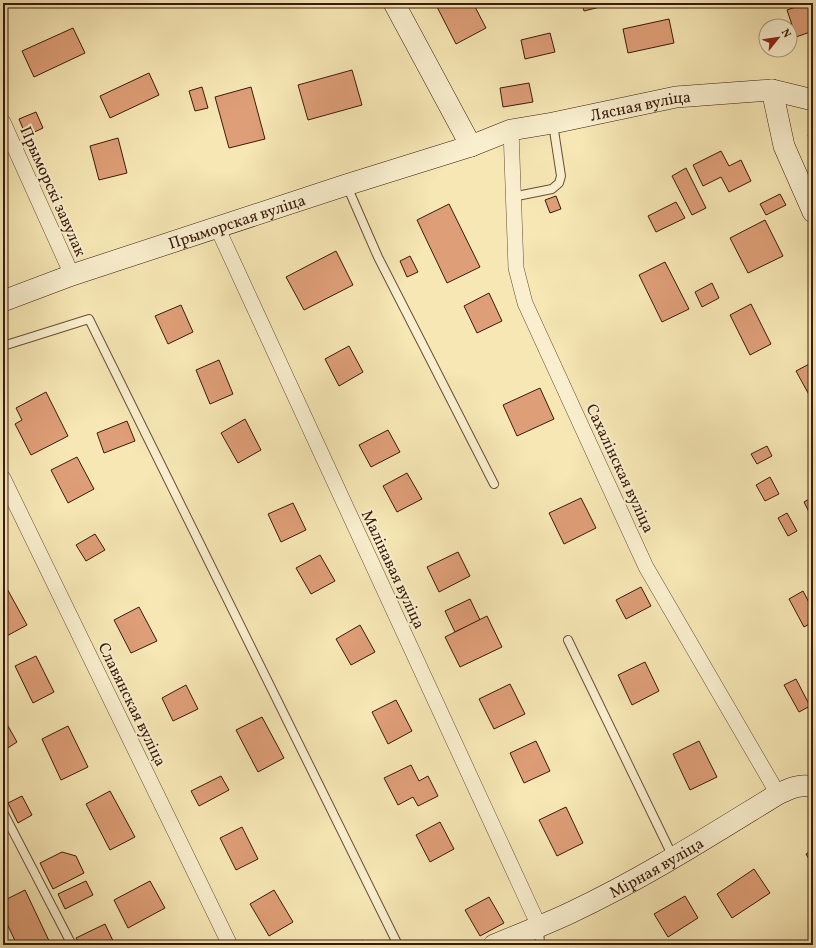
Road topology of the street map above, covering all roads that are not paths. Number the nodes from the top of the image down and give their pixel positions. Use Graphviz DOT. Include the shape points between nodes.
graph roads {
  1 [pos="394,3"];
  2 [pos="772,90"];
  3 [pos="813,98"];
  4 [pos="3,122"];
  5 [pos="553,123"];
  6 [pos="511,130"];
  7 [pos="471,146"];
  8 [pos="346,185"];
  9 [pos="512,197"];
  10 [pos="813,212"];
  11 [pos="217,227"];
  12 [pos="72,275"];
  13 [pos="3,301"];
  14 [pos="3,346"];
  15 [pos="3,478"];
  16 [pos="494,484"];
  17 [pos="568,640"];
  18 [pos="813,787"];
  19 [pos="778,794"];
  20 [pos="3,812"];
  21 [pos="673,858"];
  22 [pos="540,936"];
  23 [pos="72,945"];
  24 [pos="230,945"];
  25 [pos="398,945"];
  26 [pos="494,945"];
  1 -- 7 [label="main road"];
  2 -- 3 [label="main road, Лясная вуліца"];
  2 -- 5 [label="main road, Лясная вуліца" via="676,97"];
  2 -- 10 [label="main road" via="784,146"];
  4 -- 12 [label="street, Прыморскі завулак"];
  5 -- 6 [label="main road, Лясная вуліца"];
  5 -- 9 [label="lane" via="561,176 558,183 552,189"];
  6 -- 7 [label="main road, Лясная вуліца"];
  6 -- 9 [label="street, Сахалінская вуліца"];
  7 -- 8 [label="main road, Прыморская вуліца"];
  8 -- 11 [label="main road, Прыморская вуліца"];
  8 -- 16 [label="lane" via="378,257"];
  9 -- 19 [label="street, Сахалінская вуліца" via="516,268 525,303 646,567"];
  11 -- 12 [label="main road, Прыморская вуліца"];
  11 -- 22 [label="street, Малінавая вуліца"];
  12 -- 13 [label="main road, Прыморская вуліца"];
  14 -- 25 [label="lane" via="89,319"];
  15 -- 24 [label="street, Славянская вуліца"];
  17 -- 21 [label="lane"];
  18 -- 19 [label="main road, Мірная вуліца" via="793,787"];
  19 -- 21 [label="main road, Мірная вуліца"];
  20 -- 23 [label="lane"];
  21 -- 22 [label="main road, Мірная вуліца" via="573,912"];
  22 -- 26 [label="main road, Мірная вуліца"];
}
